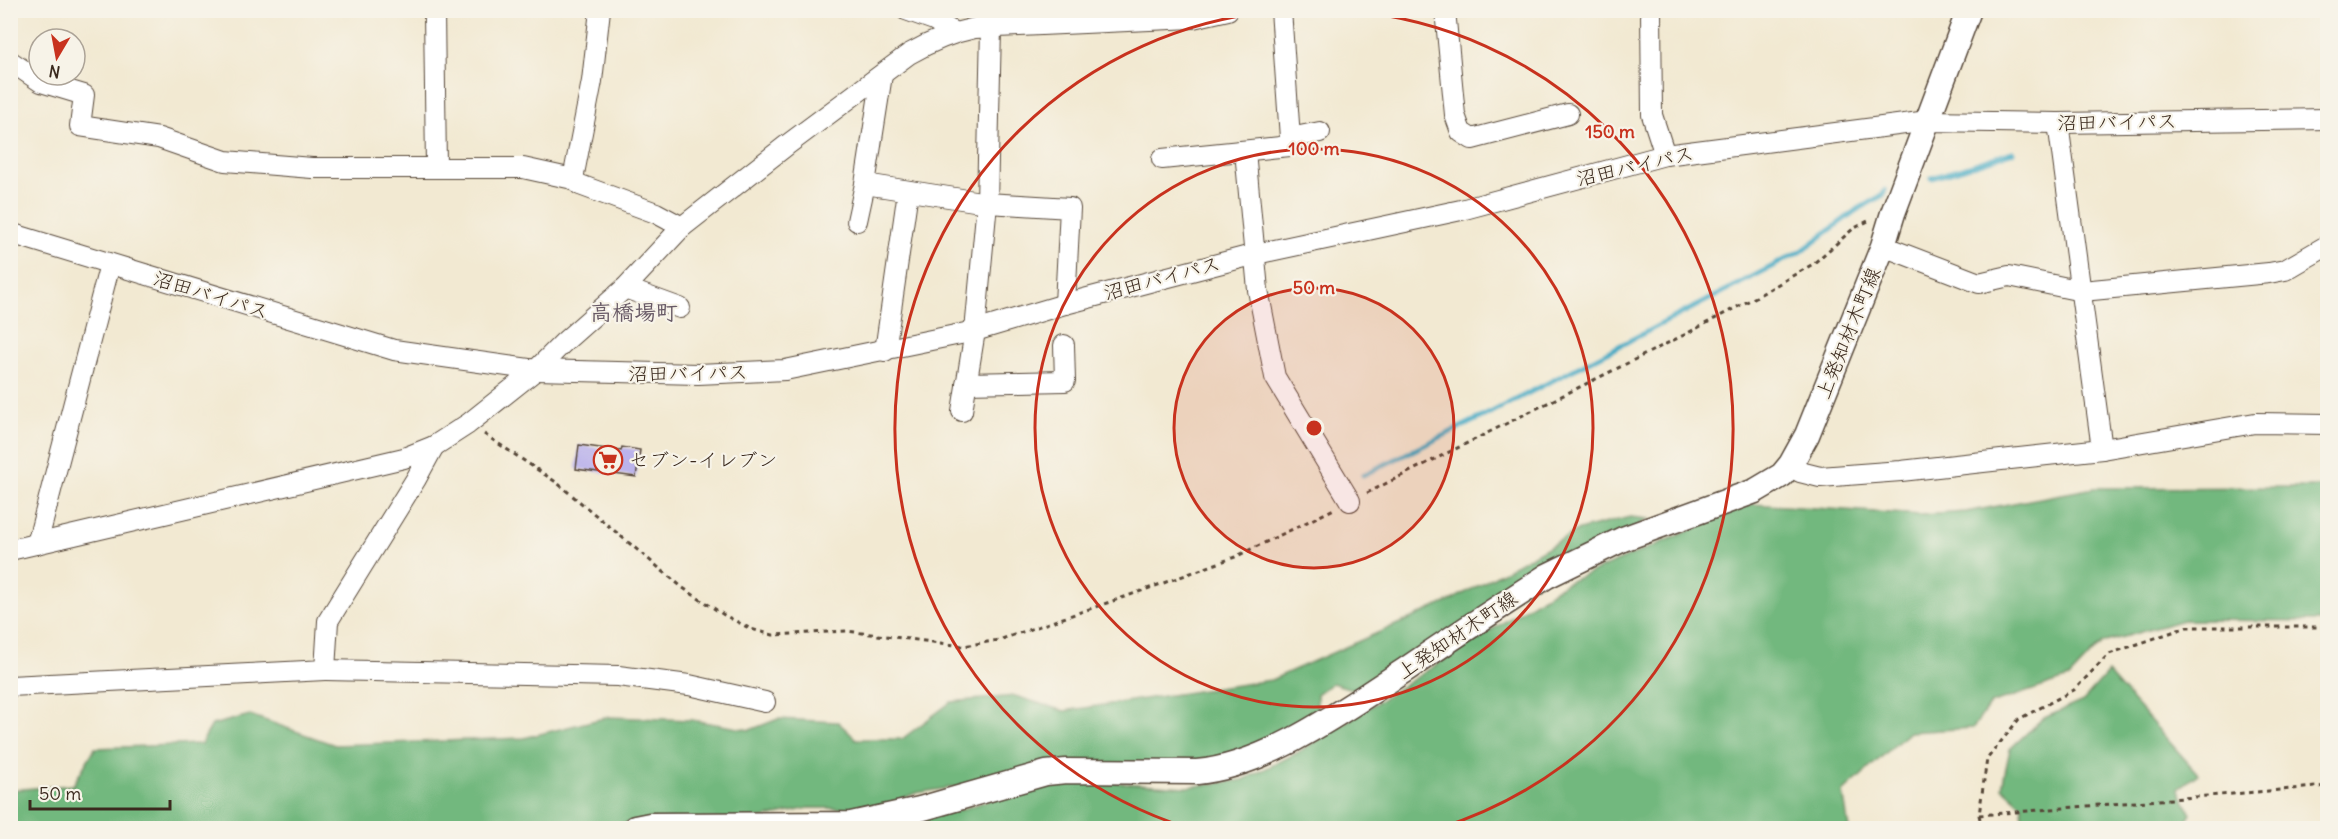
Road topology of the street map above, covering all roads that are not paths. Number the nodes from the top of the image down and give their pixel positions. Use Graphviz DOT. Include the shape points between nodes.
graph roads {
  1 [pos="434,10"];
  2 [pos="600,10"];
  3 [pos="906,10"];
  4 [pos="1228,10"];
  5 [pos="1281,10"];
  6 [pos="1445,10"];
  7 [pos="1454,10"];
  8 [pos="1651,10"];
  9 [pos="1969,10"];
  10 [pos="1119,15"];
  11 [pos="1023,18"];
  12 [pos="991,28"];
  13 [pos="953,32"];
  14 [pos="10,61"];
  15 [pos="882,75"];
  16 [pos="1568,114"];
  17 [pos="2328,119"];
  18 [pos="1928,121"];
  19 [pos="2058,123"];
  20 [pos="1320,132"];
  21 [pos="1461,132"];
  22 [pos="1290,138"];
  23 [pos="1245,151"];
  24 [pos="1665,155"];
  25 [pos="1162,159"];
  26 [pos="436,167"];
  27 [pos="573,179"];
  28 [pos="865,184"];
  29 [pos="908,191"];
  30 [pos="987,203"];
  31 [pos="857,221"];
  32 [pos="682,226"];
  33 [pos="10,233"];
  34 [pos="2328,245"];
  35 [pos="1882,246"];
  36 [pos="1256,254"];
  37 [pos="110,264"];
  38 [pos="625,288"];
  39 [pos="2082,291"];
  40 [pos="1065,304"];
  41 [pos="680,308"];
  42 [pos="975,331"];
  43 [pos="1064,345"];
  44 [pos="885,351"];
  45 [pos="536,370"];
  46 [pos="966,383"];
  47 [pos="962,411"];
  48 [pos="2328,424"];
  49 [pos="434,446"];
  50 [pos="2102,449"];
  51 [pos="1791,465"];
  52 [pos="1350,501"];
  53 [pos="37,544"];
  54 [pos="10,550"];
  55 [pos="325,670"];
  56 [pos="10,686"];
  57 [pos="765,702"];
  58 [pos="635,828"];
  1 -- 26 [label="street"];
  2 -- 27 [label="street" via="592,81"];
  3 -- 13 [label="street"];
  4 -- 10 [label="street" via="1193,18"];
  5 -- 22 [label="street"];
  6 -- 21 [label="street" via="1455,115"];
  7 -- 21 [label="street" via="1464,115"];
  8 -- 24 [label="street" via="1652,115"];
  9 -- 18 [label="main road, 上発知材木町線"];
  10 -- 11 [label="street"];
  11 -- 12 [label="street"];
  12 -- 13 [label="street"];
  12 -- 30 [label="street"];
  13 -- 15 [label="street" via="909,54"];
  14 -- 26 [label="street" via="41,82 84,95 80,126 159,138 225,161 312,168"];
  15 -- 28 [label="street"];
  15 -- 32 [label="street"];
  16 -- 21 [label="street" via="1472,139"];
  17 -- 19 [label="street, 沼田バイパス"];
  18 -- 19 [label="street, 沼田バイパス"];
  18 -- 24 [label="street, 沼田バイパス"];
  18 -- 35 [label="main road, 上発知材木町線"];
  19 -- 39 [label="street"];
  20 -- 22 [label="street"];
  22 -- 23 [label="street" via="1290,146"];
  23 -- 25 [label="street"];
  23 -- 36 [label="street"];
  24 -- 36 [label="street, 沼田バイパス" via="1461,210"];
  26 -- 27 [label="street" via="523,168"];
  27 -- 32 [label="street"];
  28 -- 29 [label="street"];
  28 -- 31 [label="street"];
  29 -- 30 [label="street"];
  29 -- 44 [label="street"];
  30 -- 40 [label="street" via="1070,208"];
  30 -- 42 [label="street"];
  32 -- 38 [label="street"];
  33 -- 37 [label="street, 沼田バイパス"];
  34 -- 39 [label="street" via="2284,270 2269,273"];
  35 -- 39 [label="street" via="1979,283 2009,276"];
  35 -- 51 [label="main road, 上発知材木町線" via="1808,435"];
  36 -- 40 [label="street, 沼田バイパス"];
  36 -- 52 [label="street" via="1258,290 1275,377"];
  37 -- 45 [label="street, 沼田バイパス" via="394,350"];
  37 -- 53 [label="street"];
  38 -- 41 [label="street"];
  38 -- 45 [label="street"];
  39 -- 50 [label="street"];
  40 -- 42 [label="street, 沼田バイパス"];
  42 -- 44 [label="street, 沼田バイパス"];
  42 -- 46 [label="street"];
  43 -- 46 [label="street" via="1065,381"];
  44 -- 45 [label="street, 沼田バイパス" via="785,370 612,374"];
  45 -- 49 [label="street"];
  46 -- 47 [label="street"];
  48 -- 50 [label="street" via="2255,423"];
  49 -- 53 [label="street" via="404,458"];
  49 -- 55 [label="street" via="328,621"];
  50 -- 51 [label="street" via="1830,476 1810,476"];
  51 -- 58 [label="main road, 上発知材木町線" via="1755,491 1562,567 1349,707 1262,756 1240,764 1197,772 1046,773 851,824"];
  53 -- 54 [label="street"];
  55 -- 56 [label="street"];
  55 -- 57 [label="street" via="618,676 689,685"];
}
